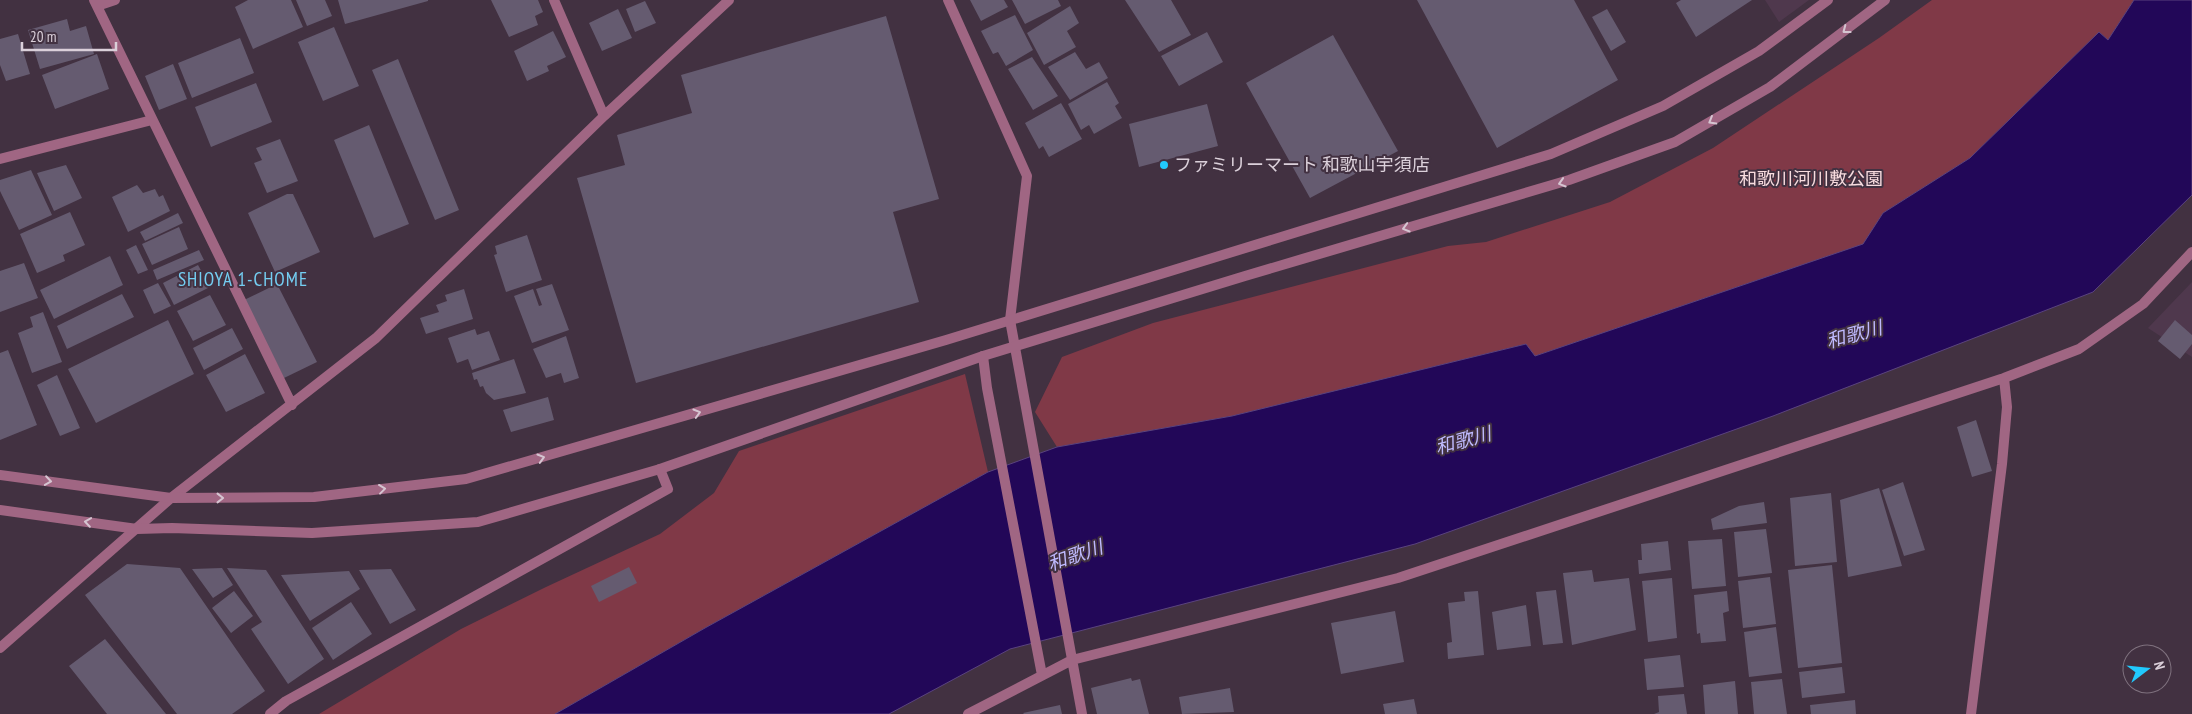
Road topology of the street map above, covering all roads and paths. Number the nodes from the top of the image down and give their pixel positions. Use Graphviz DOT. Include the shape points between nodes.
graph roads {
  1 [pos="115,0"];
  2 [pos="554,0"];
  3 [pos="729,0"];
  4 [pos="948,0"];
  5 [pos="1828,0"];
  6 [pos="1884,0"];
  7 [pos="95,3"];
  8 [pos="604,116"];
  9 [pos="152,120"];
  10 [pos="0,159"];
  11 [pos="2192,252"];
  12 [pos="1010,320"];
  13 [pos="1014,347"];
  14 [pos="984,356"];
  15 [pos="2004,378"];
  16 [pos="292,405"];
  17 [pos="660,469"];
  18 [pos="0,474"];
  19 [pos="171,498"];
  20 [pos="0,510"];
  21 [pos="137,529"];
  22 [pos="0,648"];
  23 [pos="1072,660"];
  24 [pos="1042,675"];
  25 [pos="270,714"];
  26 [pos="968,714"];
  27 [pos="1082,714"];
  28 [pos="1971,714"];
  1 -- 7 [label="street"];
  2 -- 8 [label="street"];
  3 -- 8 [label="street"];
  4 -- 12 [label="street" via="1027,176"];
  5 -- 12 [label="street" via="1759,51 1663,106 1551,154"];
  6 -- 13 [label="street, one-way" via="1770,87 1675,142 1569,180"];
  7 -- 9 [label="street"];
  8 -- 16 [label="street" via="376,338"];
  9 -- 10 [label="street"];
  9 -- 16 [label="street"];
  11 -- 15 [label="street" via="2143,304 2079,349"];
  12 -- 13 [label="street"];
  19 -- 12 [label="street, one-way" via="314,497 466,479"];
  13 -- 14 [label="street"];
  13 -- 23 [label="street"];
  14 -- 17 [label="street"];
  14 -- 24 [label="street" via="987,388"];
  15 -- 23 [label="street" via="1398,578"];
  15 -- 28 [label="street" via="2007,407 2002,464"];
  16 -- 19 [label="street"];
  17 -- 21 [label="street" via="478,522 312,533"];
  17 -- 25 [label="street" via="668,489 286,701"];
  18 -- 19 [label="street, one-way"];
  19 -- 21 [label="street"];
  21 -- 20 [label="street, one-way"];
  21 -- 22 [label="street"];
  23 -- 24 [label="street"];
  23 -- 27 [label="street"];
  24 -- 26 [label="street"];
}
